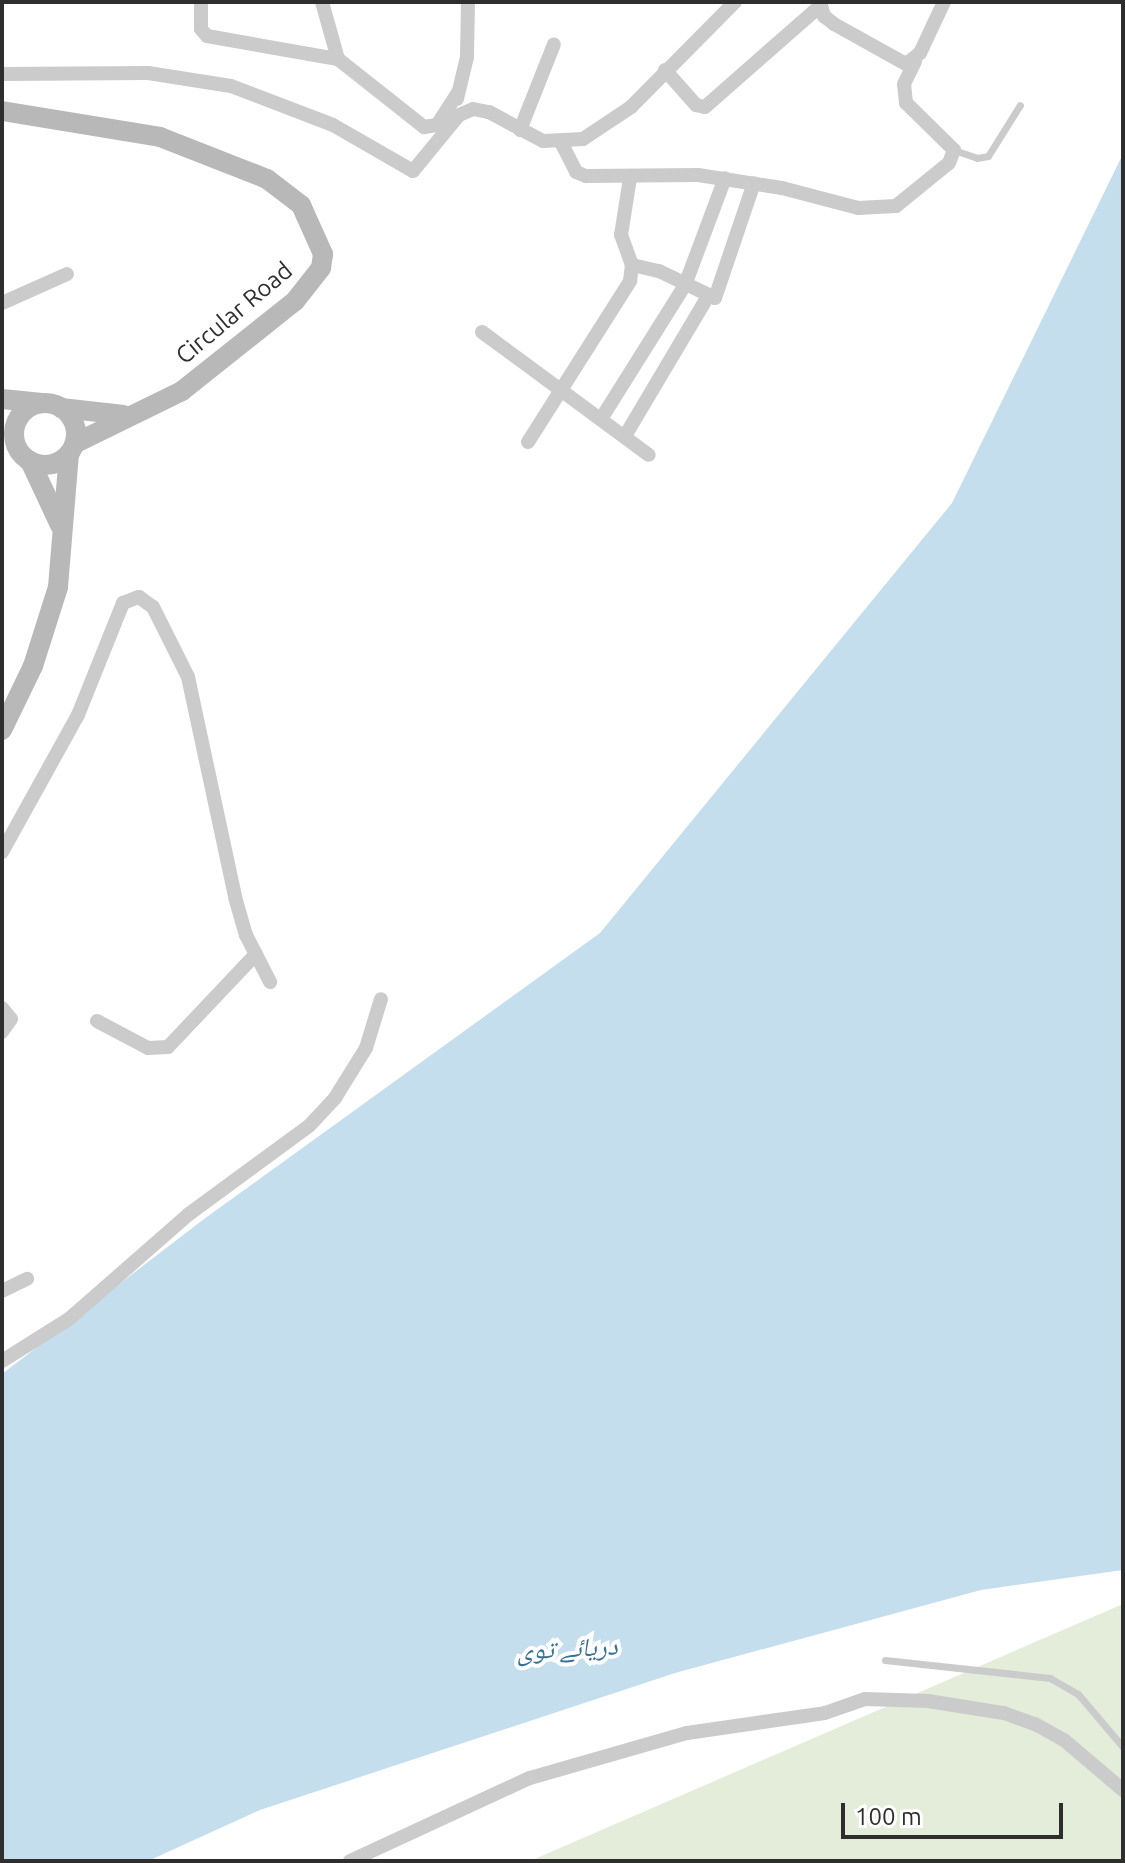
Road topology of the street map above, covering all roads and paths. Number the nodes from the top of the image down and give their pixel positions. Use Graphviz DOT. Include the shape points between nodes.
graph roads {
  1 [pos="201,2"];
  2 [pos="322,2"];
  3 [pos="468,2"];
  4 [pos="735,2"];
  5 [pos="944,2"];
  6 [pos="820,4"];
  7 [pos="554,44"];
  8 [pos="338,59"];
  9 [pos="915,61"];
  10 [pos="665,70"];
  11 [pos="2,74"];
  12 [pos="458,93"];
  13 [pos="1020,105"];
  14 [pos="2,111"];
  15 [pos="457,117"];
  16 [pos="520,130"];
  17 [pos="562,144"];
  18 [pos="954,150"];
  19 [pos="630,178"];
  20 [pos="725,178"];
  21 [pos="754,183"];
  22 [pos="632,265"];
  23 [pos="67,274"];
  24 [pos="685,285"];
  25 [pos="707,298"];
  26 [pos="2,303"];
  27 [pos="482,332"];
  28 [pos="563,391"];
  29 [pos="2,399"];
  30 [pos="51,405"];
  31 [pos="132,415"];
  32 [pos="601,419"];
  33 [pos="8,428"];
  34 [pos="625,436"];
  35 [pos="528,442"];
  36 [pos="71,448"];
  37 [pos="649,455"];
  38 [pos="30,461"];
  39 [pos="60,525"];
  40 [pos="2,730"];
  41 [pos="2,852"];
  42 [pos="256,954"];
  43 [pos="270,982"];
  44 [pos="381,999"];
  45 [pos="2,1008"];
  46 [pos="97,1021"];
  47 [pos="2,1032"];
  48 [pos="27,1279"];
  49 [pos="2,1291"];
  50 [pos="2,1361"];
  51 [pos="885,1660"];
  52 [pos="1123,1747"];
  53 [pos="1123,1790"];
  54 [pos="350,1861"];
  1 -- 8 [label="street" via="201,29 207,36"];
  2 -- 8 [label="street"];
  3 -- 12 [label="street" via="467,57"];
  4 -- 10 [label="street"];
  5 -- 9 [label="street"];
  6 -- 9 [label="street" via="834,24 892,60"];
  6 -- 10 [label="street" via="705,107 696,105"];
  7 -- 16 [label="street"];
  8 -- 12 [label="street" via="424,127 437,125"];
  9 -- 18 [label="street" via="904,84 906,103"];
  10 -- 17 [label="street" via="618,118 583,139"];
  11 -- 15 [label="street" via="92,70 210,81 258,93 333,125 413,171"];
  12 -- 15 [label="street"];
  13 -- 18 [label="lane" via="988,156"];
  14 -- 31 [label="main road, Circular Road" via="131,130 214,157 287,190 318,236 321,268 295,301 182,391"];
  15 -- 16 [label="street" via="480,109"];
  16 -- 17 [label="street"];
  17 -- 19 [label="street" via="580,175"];
  18 -- 21 [label="street" via="949,163 913,197 886,208 858,208"];
  19 -- 20 [label="street"];
  19 -- 22 [label="street" via="621,235"];
  20 -- 21 [label="street"];
  20 -- 24 [label="street"];
  21 -- 25 [label="street" via="720,291"];
  22 -- 24 [label="street"];
  22 -- 28 [label="street" via="624,295"];
  23 -- 26 [label="street"];
  24 -- 25 [label="street"];
  24 -- 32 [label="street"];
  25 -- 34 [label="street"];
  27 -- 28 [label="street"];
  28 -- 32 [label="street"];
  28 -- 35 [label="street"];
  29 -- 30 [label="main road"];
  30 -- 31 [label="main road"];
  30 -- 33 [label="main road" via="22,413"];
  30 -- 36 [label="main road" via="73,422"];
  31 -- 36 [label="main road, Circular Road"];
  32 -- 34 [label="street"];
  33 -- 38 [label="main road"];
  34 -- 37 [label="street"];
  36 -- 38 [label="main road" via="50,464"];
  36 -- 39 [label="main road"];
  38 -- 39 [label="main road"];
  39 -- 40 [label="main road" via="58,587 33,666"];
  41 -- 42 [label="street" via="78,715 123,603 139,597 153,607 188,677 235,897"];
  42 -- 43 [label="street"];
  42 -- 46 [label="street" via="168,1047 148,1048"];
  44 -- 50 [label="street" via="366,1048 335,1098 309,1126 189,1214 69,1319"];
  45 -- 47 [label="street" via="11,1019"];
  48 -- 49 [label="street"];
  51 -- 52 [label="lane" via="1050,1678 1078,1694"];
  53 -- 54 [label="street" via="1064,1740 1004,1713 928,1701 865,1699 825,1713 687,1733 530,1778"];
}
